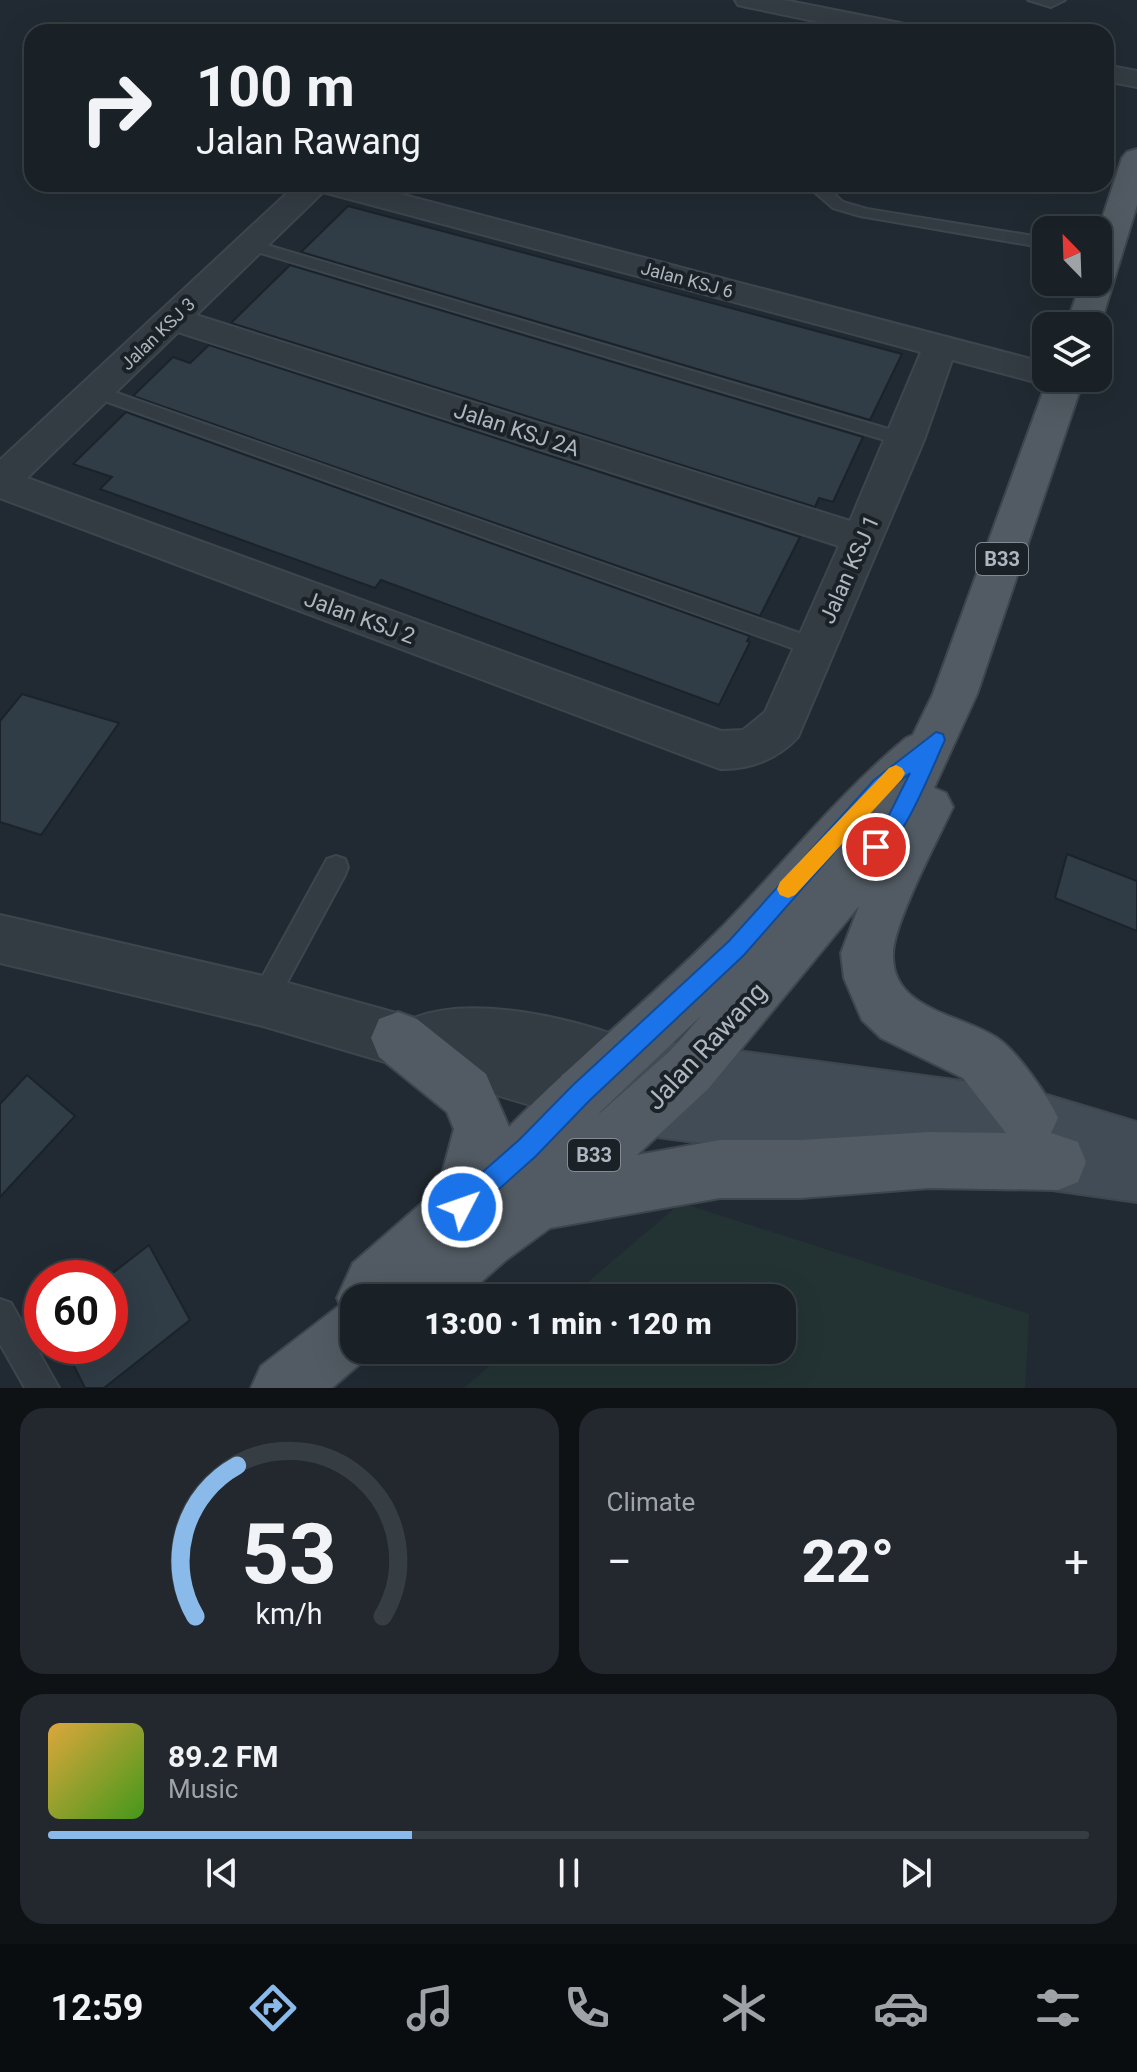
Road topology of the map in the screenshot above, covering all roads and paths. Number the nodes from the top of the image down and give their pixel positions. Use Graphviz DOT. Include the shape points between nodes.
graph roads {
  1 [pos="747,0"];
  2 [pos="1034,0"];
  3 [pos="1059,0"];
  4 [pos="866,24"];
  5 [pos="1114,75"];
  6 [pos="1137,79"];
  7 [pos="1137,158"];
  8 [pos="306,192"];
  9 [pos="357,192"];
  10 [pos="823,192"];
  11 [pos="1112,230"];
  12 [pos="1032,241"];
  13 [pos="250,245"];
  14 [pos="173,319"];
  15 [pos="940,347"];
  16 [pos="1032,370"];
  17 [pos="97,392"];
  18 [pos="1060,392"];
  19 [pos="905,440"];
  20 [pos="0,482"];
  21 [pos="862,539"];
  22 [pos="814,647"];
  23 [pos="936,740"];
  24 [pos="720,750"];
  25 [pos="336,867"];
  26 [pos="0,939"];
  27 [pos="263,1001"];
  28 [pos="398,1038"];
  29 [pos="689,1070"];
  30 [pos="599,1077"];
  31 [pos="650,1108"];
  32 [pos="1044,1140"];
  33 [pos="1137,1150"];
  34 [pos="1137,1173"];
  35 [pos="538,1201"];
  36 [pos="462,1207"];
  37 [pos="374,1284"];
  38 [pos="433,1284"];
  39 [pos="0,1314"];
  40 [pos="340,1336"];
  41 [pos="43,1388"];
  42 [pos="283,1388"];
  1 -- 4 [label="street"];
  2 -- 3 [label="lane"];
  5 -- 6 [label="street"];
  7 -- 11 [label="main road"];
  8 -- 13 [label="street, Jalan KSJ 3"];
  9 -- 15 [label="street, Jalan KSJ 6"];
  10 -- 12 [label="lane" via="838,205 865,213"];
  13 -- 14 [label="street, Jalan KSJ 3"];
  13 -- 19 [label="lane"];
  14 -- 17 [label="street, Jalan KSJ 3"];
  14 -- 21 [label="street, Jalan KSJ 2A"];
  15 -- 16 [label="street, Jalan KSJ 6"];
  15 -- 19 [label="street, Jalan KSJ 1"];
  17 -- 20 [label="street, Jalan KSJ 3"];
  17 -- 22 [label="lane"];
  18 -- 23 [label="main road, Jalan Rawang / B33"];
  19 -- 21 [label="street, Jalan KSJ 1"];
  20 -- 24 [label="street, Jalan KSJ 2"];
  21 -- 22 [label="street, Jalan KSJ 1"];
  22 -- 24 [label="street, Jalan KSJ 1" via="782,724 771,737 738,751"];
  23 -- 29 [label="main road, Jalan Rawang / B33" via="894,825"];
  23 -- 30 [label="main road, Jalan Rawang / B33" via="881,786 736,948"];
  23 -- 32 [label="main road" via="942,777 874,928 867,953 870,978 881,1002 900,1020 982,1059"];
  25 -- 27 [label="lane"];
  26 -- 27 [label="street"];
  27 -- 28 [label="street"];
  28 -- 30 [label="street" via="535,1082"];
  28 -- 36 [label="main road" via="467,1093 482,1129"];
  29 -- 30 [label="street"];
  29 -- 31 [label="main road, Jalan Rawang / B33"];
  29 -- 32 [label="street"];
  30 -- 31 [label="street"];
  30 -- 36 [label="main road, Jalan Rawang / B33"];
  31 -- 32 [label="street"];
  31 -- 35 [label="main road, Jalan Rawang / B33"];
  32 -- 33 [label="street"];
  32 -- 34 [label="street"];
  32 -- 35 [label="main road" via="929,1160 668,1175"];
  35 -- 38 [label="main road, Jalan Rawang / B33"];
  36 -- 37 [label="main road, Jalan Rawang / B33"];
  39 -- 41 [label="lane"];
  40 -- 42 [label="main road, Jalan Rawang / B33"];
}
